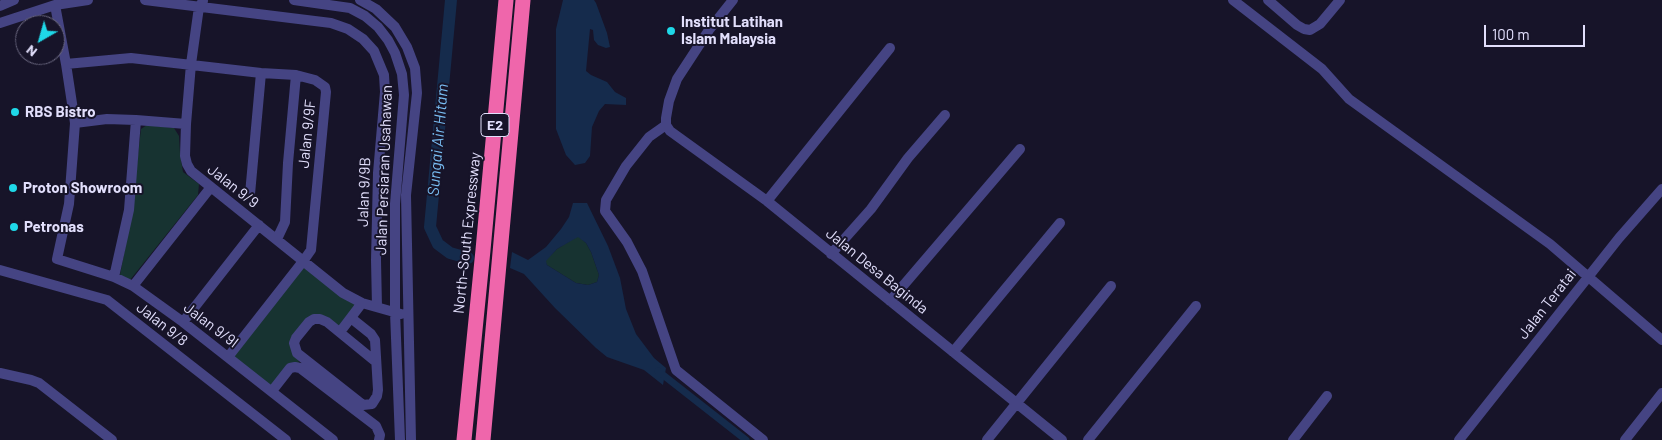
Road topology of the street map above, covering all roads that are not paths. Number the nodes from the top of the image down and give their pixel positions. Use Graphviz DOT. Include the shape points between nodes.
graph roads {
  1 [pos="14,0"];
  2 [pos="88,0"];
  3 [pos="145,0"];
  4 [pos="294,0"];
  5 [pos="360,0"];
  6 [pos="506,0"];
  7 [pos="523,0"];
  8 [pos="735,0"];
  9 [pos="1233,0"];
  10 [pos="1268,0"];
  11 [pos="1340,0"];
  12 [pos="201,2"];
  13 [pos="55,5"];
  14 [pos="0,6"];
  15 [pos="0,22"];
  16 [pos="890,48"];
  17 [pos="66,64"];
  18 [pos="192,64"];
  19 [pos="261,73"];
  20 [pos="296,75"];
  21 [pos="945,115"];
  22 [pos="136,120"];
  23 [pos="75,123"];
  24 [pos="186,124"];
  25 [pos="668,128"];
  26 [pos="1020,150"];
  27 [pos="211,187"];
  28 [pos="1662,189"];
  29 [pos="250,194"];
  30 [pos="767,201"];
  31 [pos="1060,223"];
  32 [pos="259,225"];
  33 [pos="277,239"];
  34 [pos="831,254"];
  35 [pos="304,260"];
  36 [pos="0,270"];
  37 [pos="114,277"];
  38 [pos="1588,277"];
  39 [pos="133,286"];
  40 [pos="1111,286"];
  41 [pos="890,301"];
  42 [pos="362,304"];
  43 [pos="1196,306"];
  44 [pos="377,307"];
  45 [pos="395,312"];
  46 [pos="409,316"];
  47 [pos="351,318"];
  48 [pos="183,322"];
  49 [pos="340,332"];
  50 [pos="1662,340"];
  51 [pos="953,352"];
  52 [pos="228,357"];
  53 [pos="376,362"];
  54 [pos="0,373"];
  55 [pos="272,391"];
  56 [pos="1662,393"];
  57 [pos="1327,396"];
  58 [pos="1016,402"];
  59 [pos="112,440"];
  60 [pos="286,440"];
  61 [pos="333,440"];
  62 [pos="379,440"];
  63 [pos="400,440"];
  64 [pos="411,440"];
  65 [pos="464,440"];
  66 [pos="483,440"];
  67 [pos="763,440"];
  68 [pos="987,440"];
  69 [pos="1062,440"];
  70 [pos="1088,440"];
  71 [pos="1293,440"];
  72 [pos="1459,440"];
  73 [pos="1625,440"];
  1 -- 14 [label="street"];
  2 -- 13 [label="street"];
  3 -- 12 [label="street, Jalan 9/9B" via="187,5"];
  4 -- 45 [label="street, Jalan Persiaran Usahawan" via="358,11 378,27 395,53 402,74 404,95 395,204"];
  5 -- 46 [label="street, Jalan Persiaran Usahawan" via="376,9 395,27 415,68 418,93 406,195"];
  6 -- 65 [label="highway, North–South Expressway / E2"];
  7 -- 66 [label="highway, E2"];
  8 -- 25 [label="street" via="709,30 677,79 669,101"];
  9 -- 38 [label="street" via="1322,69 1350,99 1533,231"];
  10 -- 11 [label="street" via="1297,25 1310,30 1320,24"];
  12 -- 18 [label="street, Jalan 9/9"];
  12 -- 44 [label="street, Jalan 9/9B" via="331,23 348,29 374,50 386,92 378,173"];
  13 -- 15 [label="street"];
  13 -- 17 [label="street"];
  16 -- 30 [label="street"];
  17 -- 18 [label="street, Jalan 9/9F" via="131,58"];
  17 -- 23 [label="street"];
  18 -- 19 [label="street, Jalan 9/9F"];
  18 -- 24 [label="street, Jalan 9/9"];
  19 -- 20 [label="street, Jalan 9/9F"];
  19 -- 29 [label="street"];
  20 -- 33 [label="street" via="285,222"];
  20 -- 35 [label="street, Jalan 9/9F" via="315,80 325,87 326,92 312,245"];
  21 -- 34 [label="street" via="908,158 872,209"];
  22 -- 23 [label="street"];
  22 -- 24 [label="street"];
  22 -- 37 [label="street" via="129,210"];
  23 -- 37 [label="street, Jalan 9/9I" via="68,212 57,259"];
  24 -- 27 [label="street, Jalan 9/9" via="187,164"];
  25 -- 30 [label="street, Jalan Desa Baginda"];
  25 -- 67 [label="street" via="649,137 626,166 606,200 605,211 642,270 676,370"];
  26 -- 41 [label="street"];
  27 -- 32 [label="street, Jalan 9/9"];
  27 -- 39 [label="street"];
  28 -- 38 [label="street, Jalan Teratai"];
  30 -- 34 [label="street, Jalan Desa Baginda"];
  31 -- 51 [label="street"];
  32 -- 33 [label="street, Jalan 9/9"];
  32 -- 48 [label="street"];
  33 -- 35 [label="street, Jalan 9/9"];
  34 -- 41 [label="street, Jalan Desa Baginda"];
  35 -- 42 [label="street, Jalan 9/9" via="343,293"];
  35 -- 52 [label="street, Jalan 9/9F"];
  36 -- 60 [label="street, Jalan 9/8" via="107,300"];
  37 -- 39 [label="street, Jalan 9/9I"];
  38 -- 50 [label="street"];
  38 -- 72 [label="street, Jalan Teratai"];
  39 -- 48 [label="street, Jalan 9/9I"];
  40 -- 58 [label="street"];
  41 -- 51 [label="street, Jalan Desa Baginda"];
  42 -- 44 [label="street, Jalan 9/9"];
  42 -- 47 [label="street"];
  43 -- 70 [label="street"];
  44 -- 45 [label="street, Jalan 9/9"];
  45 -- 46 [label="street, Jalan 9/9"];
  45 -- 63 [label="street, Jalan Persiaran Usahawan"];
  46 -- 64 [label="street, Jalan Persiaran Usahawan"];
  47 -- 49 [label="street"];
  47 -- 53 [label="street" via="374,337"];
  48 -- 52 [label="street, Jalan 9/9I"];
  49 -- 53 [label="street"];
  49 -- 53 [label="street" via="327,322 314,318 296,338 294,348 367,406 377,396"];
  51 -- 58 [label="street, Jalan Desa Baginda"];
  52 -- 55 [label="street, Jalan 9/9I"];
  54 -- 59 [label="street" via="39,384"];
  55 -- 61 [label="street, Jalan 9/9I"];
  55 -- 62 [label="street" via="290,368 300,368 376,426"];
  56 -- 73 [label="street"];
  57 -- 71 [label="street"];
  58 -- 68 [label="street"];
  58 -- 69 [label="street, Jalan Desa Baginda"];
}
